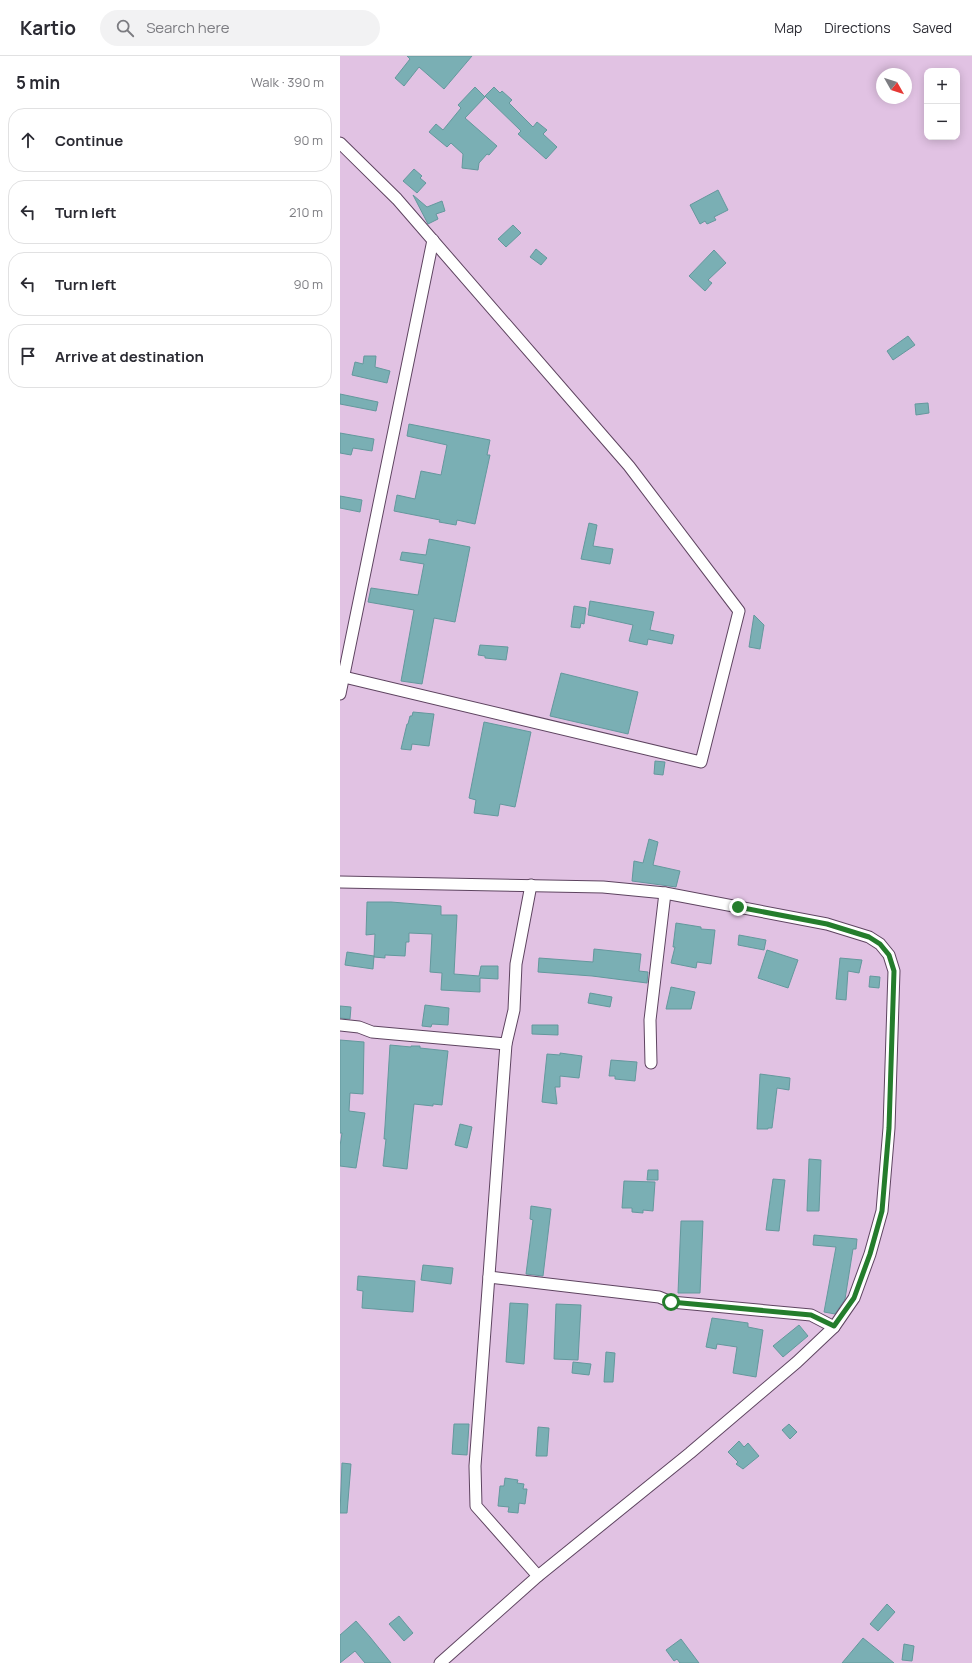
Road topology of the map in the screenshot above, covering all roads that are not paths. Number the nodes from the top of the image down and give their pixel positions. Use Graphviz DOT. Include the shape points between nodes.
graph roads {
  1 [pos="340,143"];
  2 [pos="433,240"];
  3 [pos="344,677"];
  4 [pos="340,694"];
  5 [pos="340,882"];
  6 [pos="531,885"];
  7 [pos="665,894"];
  8 [pos="340,1025"];
  9 [pos="506,1044"];
  10 [pos="651,1063"];
  11 [pos="489,1277"];
  12 [pos="834,1326"];
  13 [pos="538,1576"];
  14 [pos="440,1663"];
  1 -- 2 [label="street" via="397,199"];
  2 -- 3 [label="street"];
  2 -- 3 [label="street" via="629,466 739,611 702,762"];
  3 -- 4 [label="street"];
  5 -- 6 [label="street"];
  6 -- 7 [label="street" via="603,887"];
  6 -- 9 [label="street" via="516,964 514,1010"];
  7 -- 10 [label="street" via="650,1020"];
  7 -- 12 [label="street" via="827,924 869,937 880,944 889,955 894,979 889,1128 882,1211 854,1298"];
  8 -- 9 [label="street" via="359,1027 372,1032"];
  9 -- 11 [label="street"];
  11 -- 12 [label="street" via="659,1297 671,1302 811,1315"];
  11 -- 13 [label="street" via="475,1466 476,1506"];
  12 -- 13 [label="street" via="797,1362 690,1453"];
  13 -- 14 [label="street"];
}
